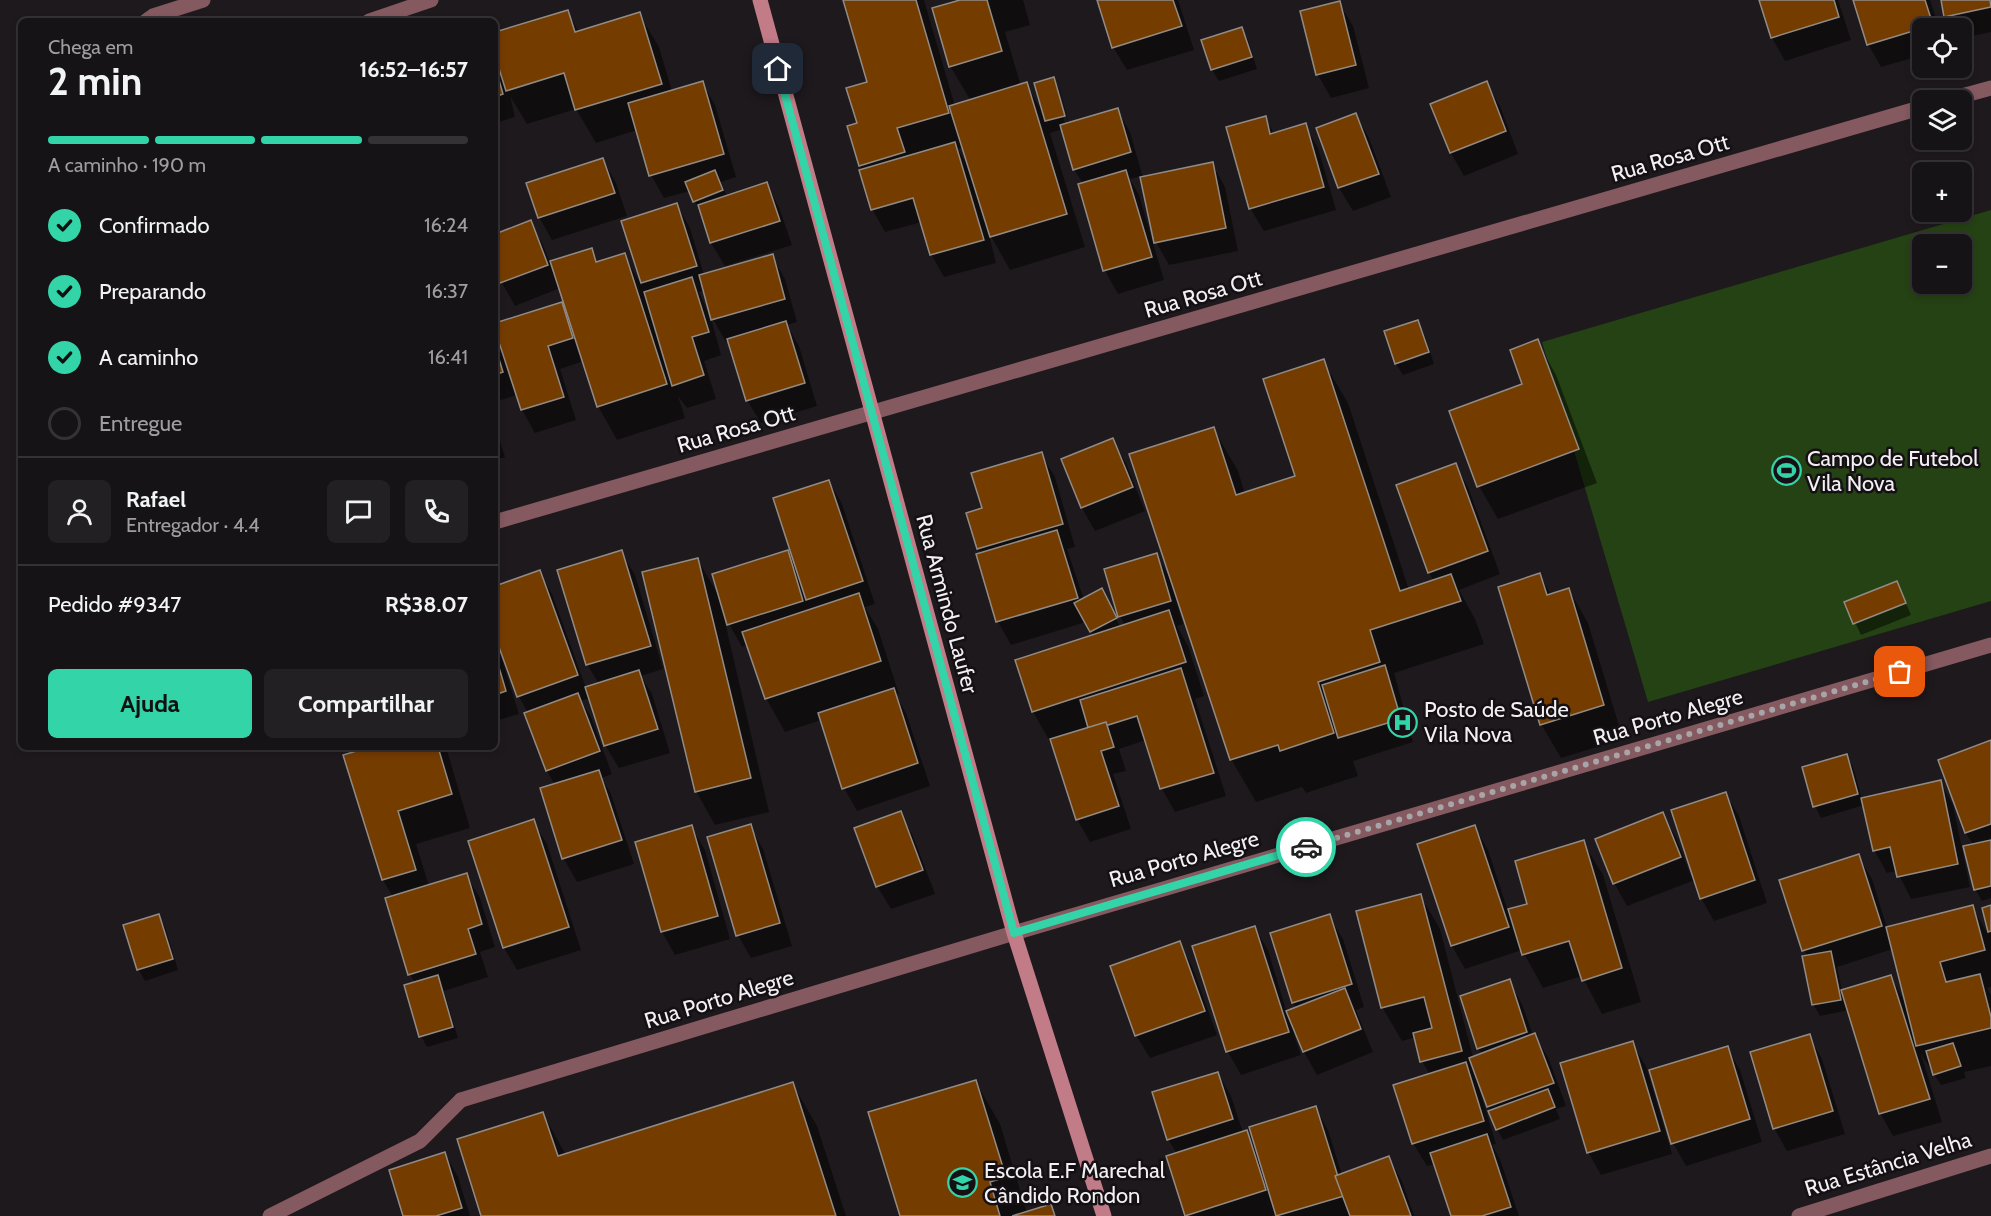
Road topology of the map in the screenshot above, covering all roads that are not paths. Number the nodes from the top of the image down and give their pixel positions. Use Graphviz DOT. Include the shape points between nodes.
graph roads {
  1 [pos="203,0"];
  2 [pos="431,0"];
  3 [pos="760,0"];
  4 [pos="150,18"];
  5 [pos="378,18"];
  6 [pos="1991,88"];
  7 [pos="1972,93"];
  8 [pos="1912,110"];
  9 [pos="872,414"];
  10 [pos="498,521"];
  11 [pos="1991,645"];
  12 [pos="1014,933"];
  13 [pos="1991,1156"];
  14 [pos="270,1216"];
  15 [pos="1104,1216"];
  16 [pos="1798,1216"];
  1 -- 4 [label="street"];
  2 -- 5 [label="street"];
  3 -- 9 [label="street, Rua Armindo Laufer"];
  6 -- 7 [label="street"];
  8 -- 9 [label="street, Rua Rosa Ott"];
  9 -- 10 [label="street, Rua Rosa Ott"];
  9 -- 12 [label="street, Rua Armindo Laufer"];
  11 -- 12 [label="street, Rua Porto Alegre"];
  12 -- 14 [label="street, Rua Porto Alegre" via="461,1100 420,1141"];
  12 -- 15 [label="street, Rua Armindo Laufer"];
  13 -- 16 [label="street, Rua Estância Velha"];
}
